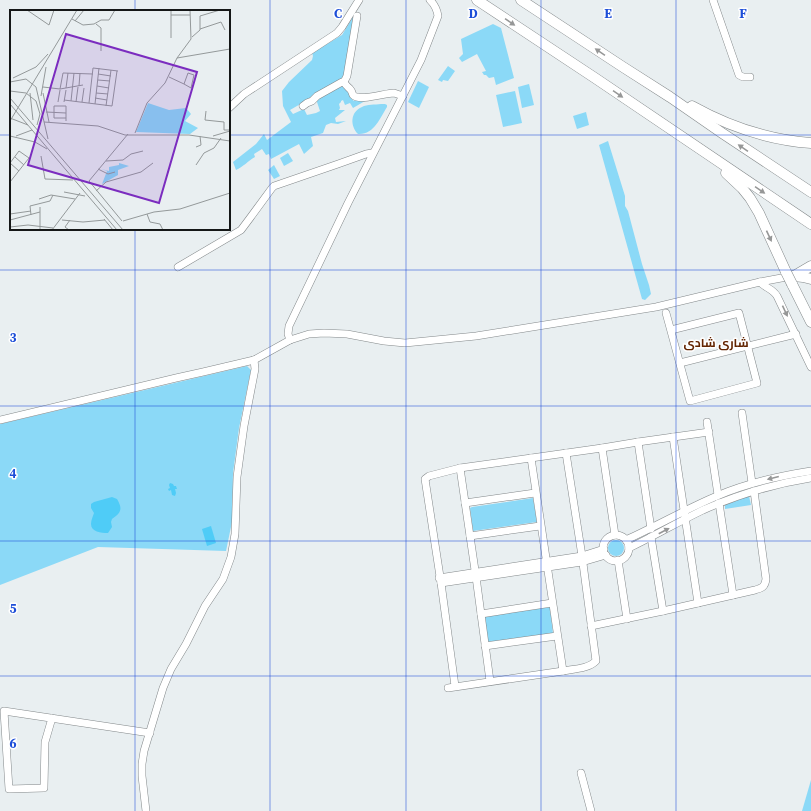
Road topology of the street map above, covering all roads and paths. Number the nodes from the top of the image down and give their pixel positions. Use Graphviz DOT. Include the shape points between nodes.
graph roads {
  1 [pos="358,0"];
  2 [pos="430,0"];
  3 [pos="477,0"];
  4 [pos="521,0"];
  5 [pos="713,0"];
  6 [pos="357,16"];
  7 [pos="623,67"];
  8 [pos="750,77"];
  9 [pos="344,82"];
  10 [pos="403,96"];
  11 [pos="303,106"];
  12 [pos="230,107"];
  13 [pos="811,143"];
  14 [pos="702,152"];
  15 [pos="372,153"];
  16 [pos="811,192"];
  17 [pos="811,224"];
  18 [pos="811,266"];
  19 [pos="178,267"];
  20 [pos="791,277"];
  21 [pos="811,279"];
  22 [pos="760,282"];
  23 [pos="666,313"];
  24 [pos="811,322"];
  25 [pos="671,330"];
  26 [pos="796,334"];
  27 [pos="290,340"];
  28 [pos="748,346"];
  29 [pos="254,360"];
  30 [pos="680,364"];
  31 [pos="811,367"];
  32 [pos="742,413"];
  33 [pos="0,420"];
  34 [pos="707,422"];
  35 [pos="709,432"];
  36 [pos="673,437"];
  37 [pos="638,442"];
  38 [pos="602,448"];
  39 [pos="566,454"];
  40 [pos="531,458"];
  41 [pos="460,468"];
  42 [pos="811,471"];
  43 [pos="811,478"];
  44 [pos="753,487"];
  45 [pos="536,493"];
  46 [pos="718,495"];
  47 [pos="719,503"];
  48 [pos="465,504"];
  49 [pos="684,511"];
  50 [pos="685,519"];
  51 [pos="540,526"];
  52 [pos="651,529"];
  53 [pos="615,535"];
  54 [pos="470,536"];
  55 [pos="651,537"];
  56 [pos="626,540"];
  57 [pos="629,548"];
  58 [pos="605,552"];
  59 [pos="582,559"];
  60 [pos="618,560"];
  61 [pos="547,565"];
  62 [pos="476,575"];
  63 [pos="440,580"];
  64 [pos="733,595"];
  65 [pos="552,603"];
  66 [pos="698,603"];
  67 [pos="663,611"];
  68 [pos="481,614"];
  69 [pos="627,619"];
  70 [pos="591,626"];
  71 [pos="557,636"];
  72 [pos="485,646"];
  73 [pos="563,671"];
  74 [pos="490,681"];
  75 [pos="52,718"];
  76 [pos="150,733"];
  77 [pos="581,773"];
  78 [pos="146,811"];
  79 [pos="591,811"];
  1 -- 12 [label="street" via="337,33 244,94"];
  2 -- 10 [label="street" via="435,4 438,16 421,60"];
  3 -- 14 [label="highway, one-way"];
  7 -- 4 [label="highway, one-way"];
  5 -- 8 [label="street" via="739,74"];
  6 -- 9 [label="street"];
  7 -- 13 [label="highway" via="714,118 763,135"];
  16 -- 7 [label="highway, one-way"];
  9 -- 10 [label="street" via="355,96 392,93"];
  9 -- 11 [label="street"];
  10 -- 15 [label="street"];
  14 -- 17 [label="highway, one-way"];
  14 -- 20 [label="highway, one-way" via="750,198"];
  15 -- 19 [label="street" via="274,186 241,230"];
  15 -- 27 [label="street" via="289,326"];
  18 -- 20 [label="highway"];
  20 -- 21 [label="highway" via="803,276"];
  20 -- 22 [label="street"];
  20 -- 24 [label="highway"];
  22 -- 26 [label="street, one-way" via="776,294"];
  22 -- 27 [label="street" via="656,306 476,336 405,343 324,333 309,334"];
  23 -- 25 [label="street"];
  25 -- 28 [label="street" via="739,313"];
  25 -- 30 [label="street"];
  26 -- 28 [label="street"];
  26 -- 31 [label="street"];
  27 -- 29 [label="street"];
  28 -- 30 [label="street"];
  28 -- 30 [label="street" via="758,383 690,401"];
  29 -- 33 [label="street"];
  29 -- 76 [label="street" via="255,369 245,416 237,477 235,534 231,557 223,579 208,601 168,676"];
  32 -- 44 [label="street"];
  34 -- 35 [label="street"];
  35 -- 36 [label="street"];
  35 -- 46 [label="street"];
  36 -- 37 [label="street"];
  36 -- 49 [label="street"];
  37 -- 38 [label="street"];
  37 -- 52 [label="street"];
  38 -- 39 [label="street"];
  38 -- 53 [label="street"];
  39 -- 40 [label="street"];
  39 -- 59 [label="street"];
  40 -- 41 [label="street"];
  40 -- 45 [label="street"];
  41 -- 48 [label="street"];
  41 -- 63 [label="street" via="425,479"];
  42 -- 44 [label="street, one-way" via="785,475"];
  43 -- 44 [label="street"];
  44 -- 46 [label="street"];
  44 -- 47 [label="street"];
  44 -- 64 [label="street" via="766,583 760,588"];
  45 -- 48 [label="street"];
  45 -- 51 [label="street"];
  46 -- 49 [label="street"];
  47 -- 50 [label="street"];
  47 -- 64 [label="street"];
  48 -- 54 [label="street"];
  49 -- 50 [label="street"];
  49 -- 52 [label="street"];
  55 -- 50 [label="street, one-way"];
  50 -- 66 [label="street"];
  51 -- 54 [label="street"];
  51 -- 61 [label="street"];
  52 -- 56 [label="street"];
  53 -- 56 [label="street"];
  53 -- 58 [label="street" via="606,540"];
  54 -- 62 [label="street"];
  55 -- 57 [label="street"];
  55 -- 67 [label="street"];
  56 -- 57 [label="street"];
  57 -- 60 [label="street" via="628,554"];
  58 -- 59 [label="street"];
  58 -- 60 [label="street" via="610,559"];
  59 -- 61 [label="street"];
  59 -- 70 [label="street"];
  60 -- 69 [label="street"];
  61 -- 62 [label="street"];
  61 -- 65 [label="street"];
  62 -- 63 [label="street"];
  62 -- 68 [label="street"];
  63 -- 74 [label="street" via="451,687"];
  64 -- 66 [label="street"];
  65 -- 68 [label="street"];
  65 -- 71 [label="street"];
  66 -- 67 [label="street"];
  67 -- 69 [label="street"];
  68 -- 72 [label="street"];
  69 -- 70 [label="street"];
  70 -- 73 [label="street" via="596,661 582,668"];
  71 -- 72 [label="street"];
  71 -- 73 [label="street"];
  72 -- 74 [label="street"];
  73 -- 74 [label="street"];
  75 -- 75 [label="street" via="4,711 9,789 44,788 45,742"];
  75 -- 76 [label="street"];
  76 -- 78 [label="street" via="141,770"];
  77 -- 79 [label="street"];
}
